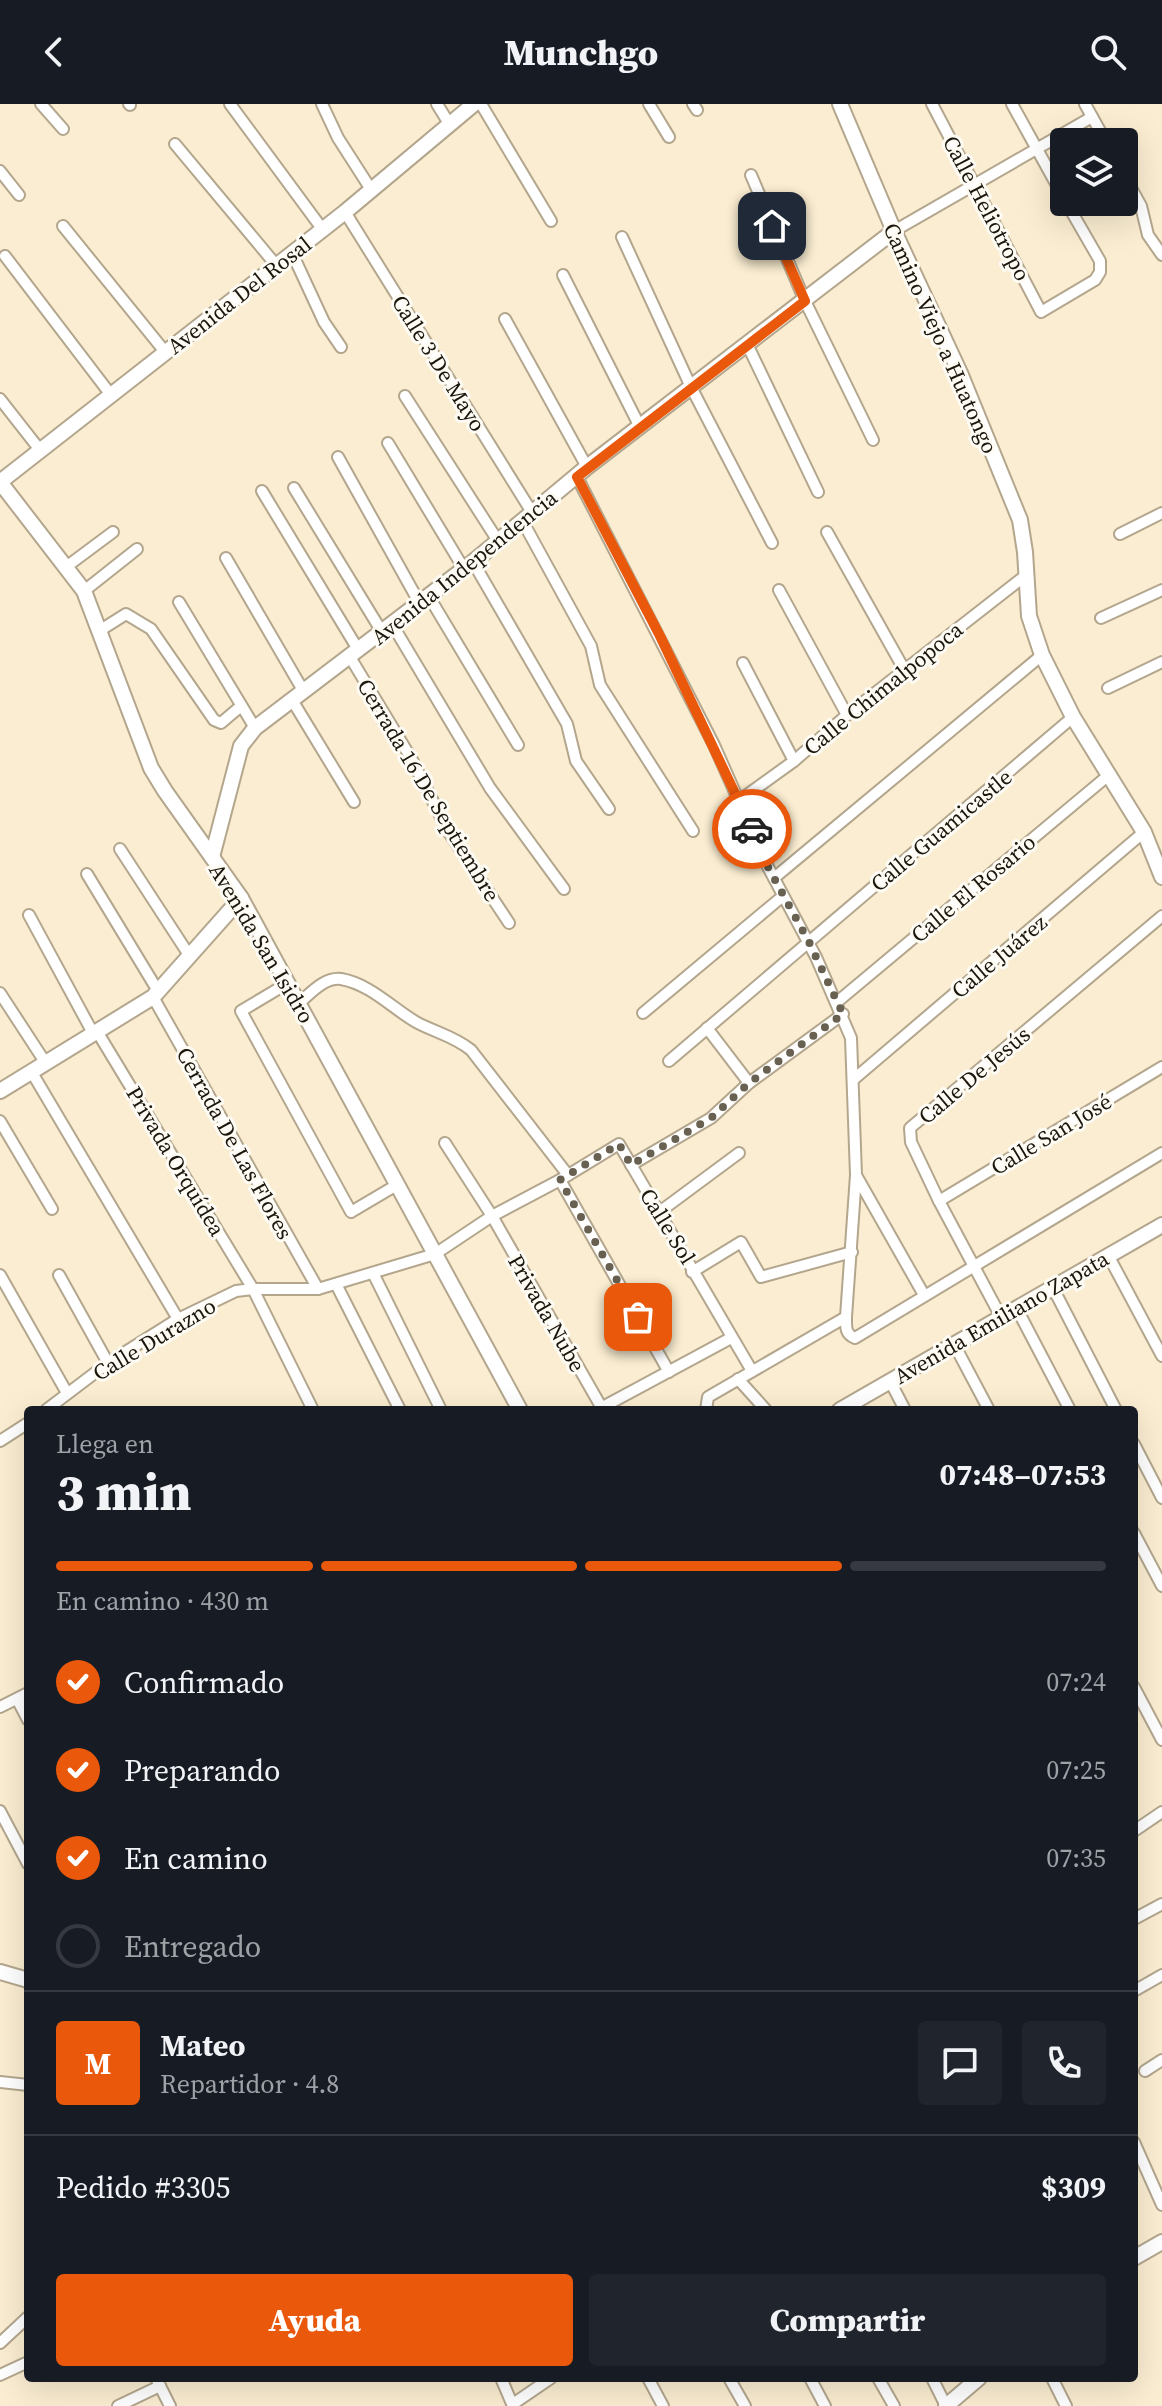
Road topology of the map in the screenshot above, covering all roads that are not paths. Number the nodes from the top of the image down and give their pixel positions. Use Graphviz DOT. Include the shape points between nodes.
graph roads {
  1 [pos="41,104"];
  2 [pos="230,104"];
  3 [pos="322,104"];
  4 [pos="437,104"];
  5 [pos="474,104"];
  6 [pos="481,104"];
  7 [pos="649,104"];
  8 [pos="840,104"];
  9 [pos="932,104"];
  10 [pos="1012,104"];
  11 [pos="1085,104"];
  12 [pos="1092,117"];
  13 [pos="450,125"];
  14 [pos="1098,128"];
  15 [pos="63,129"];
  16 [pos="669,137"];
  17 [pos="175,144"];
  18 [pos="1037,150"];
  19 [pos="0,171"];
  20 [pos="1050,173"];
  21 [pos="751,175"];
  22 [pos="975,183"];
  23 [pos="372,191"];
  24 [pos="19,195"];
  25 [pos="1138,201"];
  26 [pos="345,212"];
  27 [pos="1074,216"];
  28 [pos="551,221"];
  29 [pos="63,226"];
  30 [pos="323,230"];
  31 [pos="894,231"];
  32 [pos="622,237"];
  33 [pos="292,253"];
  34 [pos="1162,255"];
  35 [pos="5,256"];
  36 [pos="276,265"];
  37 [pos="563,275"];
  38 [pos="805,301"];
  39 [pos="505,319"];
  40 [pos="747,344"];
  41 [pos="341,347"];
  42 [pos="166,353"];
  43 [pos="691,387"];
  44 [pos="111,395"];
  45 [pos="405,396"];
  46 [pos="0,399"];
  47 [pos="640,427"];
  48 [pos="873,440"];
  49 [pos="388,443"];
  50 [pos="40,450"];
  51 [pos="338,457"];
  52 [pos="582,472"];
  53 [pos="0,482"];
  54 [pos="294,488"];
  55 [pos="262,491"];
  56 [pos="818,492"];
  57 [pos="1162,513"];
  58 [pos="528,518"];
  59 [pos="113,532"];
  60 [pos="827,532"];
  61 [pos="1120,534"];
  62 [pos="498,541"];
  63 [pos="772,543"];
  64 [pos="137,549"];
  65 [pos="226,558"];
  66 [pos="468,566"];
  67 [pos="66,567"];
  68 [pos="1025,576"];
  69 [pos="779,590"];
  70 [pos="1162,590"];
  71 [pos="84,591"];
  72 [pos="424,598"];
  73 [pos="179,602"];
  74 [pos="1101,618"];
  75 [pos="387,628"];
  76 [pos="99,631"];
  77 [pos="355,654"];
  78 [pos="1042,655"];
  79 [pos="1162,662"];
  80 [pos="743,663"];
  81 [pos="905,671"];
  82 [pos="1108,688"];
  83 [pos="298,696"];
  84 [pos="241,706"];
  85 [pos="847,715"];
  86 [pos="1073,717"];
  87 [pos="255,728"];
  88 [pos="518,745"];
  89 [pos="794,761"];
  90 [pos="1110,774"];
  91 [pos="740,800"];
  92 [pos="354,802"];
  93 [pos="609,809"];
  94 [pos="693,831"];
  95 [pos="1144,832"];
  96 [pos="120,849"];
  97 [pos="212,857"];
  98 [pos="87,874"];
  99 [pos="1162,877"];
  100 [pos="774,878"];
  101 [pos="564,889"];
  102 [pos="783,896"];
  103 [pos="241,898"];
  104 [pos="29,915"];
  105 [pos="1162,916"];
  106 [pos="509,923"];
  107 [pos="809,942"];
  108 [pos="189,955"];
  109 [pos="288,983"];
  110 [pos="0,993"];
  111 [pos="155,994"];
  112 [pos="837,1002"];
  113 [pos="299,1003"];
  114 [pos="643,1013"];
  115 [pos="843,1014"];
  116 [pos="707,1028"];
  117 [pos="96,1034"];
  118 [pos="669,1061"];
  119 [pos="45,1062"];
  120 [pos="1162,1067"];
  121 [pos="31,1071"];
  122 [pos="854,1079"];
  123 [pos="749,1083"];
  124 [pos="0,1091"];
  125 [pos="0,1121"];
  126 [pos="445,1143"];
  127 [pos="619,1144"];
  128 [pos="739,1153"];
  129 [pos="1162,1153"];
  130 [pos="631,1165"];
  131 [pos="856,1175"];
  132 [pos="564,1178"];
  133 [pos="395,1186"];
  134 [pos="939,1201"];
  135 [pos="52,1209"];
  136 [pos="658,1213"];
  137 [pos="492,1216"];
  138 [pos="1161,1226"];
  139 [pos="852,1252"];
  140 [pos="435,1254"];
  141 [pos="1108,1255"];
  142 [pos="974,1265"];
  143 [pos="692,1272"];
  144 [pos="373,1273"];
  145 [pos="0,1275"];
  146 [pos="59,1275"];
  147 [pos="336,1284"];
  148 [pos="1053,1288"];
  149 [pos="253,1289"];
  150 [pos="318,1289"];
  151 [pos="924,1295"];
  152 [pos="1017,1309"];
  153 [pos="846,1317"];
  154 [pos="1001,1317"];
  155 [pos="178,1319"];
  156 [pos="731,1338"];
  157 [pos="954,1344"];
  158 [pos="1162,1356"];
  159 [pos="108,1363"];
  160 [pos="752,1371"];
  161 [pos="669,1372"];
  162 [pos="738,1379"];
  163 [pos="890,1381"];
  164 [pos="67,1393"];
  165 [pos="51,1406"];
  166 [pos="311,1406"];
  167 [pos="398,1406"];
  168 [pos="439,1406"];
  169 [pos="518,1406"];
  170 [pos="600,1406"];
  171 [pos="607,1406"];
  172 [pos="707,1406"];
  173 [pos="762,1406"];
  174 [pos="847,1406"];
  175 [pos="903,1406"];
  176 [pos="987,1406"];
  177 [pos="1068,1406"];
  178 [pos="1114,1406"];
  179 [pos="24,1426"];
  180 [pos="0,1441"];
  181 [pos="1138,1452"];
  182 [pos="1162,1498"];
  183 [pos="1138,1541"];
  184 [pos="1162,1586"];
  185 [pos="24,1695"];
  186 [pos="1138,1695"];
  187 [pos="17,1699"];
  188 [pos="0,1707"];
  189 [pos="24,1712"];
  190 [pos="1162,1740"];
  191 [pos="0,1811"];
  192 [pos="1162,1812"];
  193 [pos="1138,1828"];
  194 [pos="24,1856"];
  195 [pos="1162,1904"];
  196 [pos="1138,1917"];
  197 [pos="0,1972"];
  198 [pos="1162,1975"];
  199 [pos="24,1979"];
  200 [pos="1138,1989"];
  201 [pos="1162,2060"];
  202 [pos="1145,2071"];
  203 [pos="0,2082"];
  204 [pos="24,2085"];
  205 [pos="1138,2151"];
  206 [pos="1162,2205"];
  207 [pos="1162,2242"];
  208 [pos="1138,2256"];
  209 [pos="24,2321"];
  210 [pos="0,2343"];
  211 [pos="24,2364"];
  212 [pos="0,2375"];
  213 [pos="158,2382"];
  214 [pos="503,2382"];
  215 [pos="545,2382"];
  216 [pos="650,2382"];
  217 [pos="731,2382"];
  218 [pos="812,2382"];
  219 [pos="880,2382"];
  220 [pos="934,2382"];
  221 [pos="974,2382"];
  222 [pos="1054,2382"];
  223 [pos="513,2405"];
  224 [pos="118,2406"];
  225 [pos="170,2406"];
  226 [pos="663,2406"];
  227 [pos="745,2406"];
  228 [pos="825,2406"];
  229 [pos="894,2406"];
  230 [pos="946,2406"];
  231 [pos="1066,2406"];
  1 -- 15 [label="street"];
  2 -- 30 [label="street"];
  3 -- 23 [label="street"];
  4 -- 13 [label="street"];
  5 -- 13 [label="main road, Avenida Del Rosal"];
  6 -- 28 [label="street"];
  7 -- 16 [label="street"];
  8 -- 31 [label="main road, Camino Viejo a Huatongo"];
  9 -- 22 [label="street, Calle Heliotropo"];
  10 -- 18 [label="street"];
  11 -- 12 [label="street"];
  12 -- 14 [label="street"];
  12 -- 18 [label="street"];
  13 -- 23 [label="main road, Avenida Del Rosal"];
  17 -- 36 [label="street"];
  18 -- 20 [label="street"];
  18 -- 22 [label="street"];
  19 -- 24 [label="street"];
  21 -- 38 [label="street"];
  22 -- 27 [label="street, Calle Heliotropo" via="1041,312 1100,272 1100,261"];
  22 -- 31 [label="street"];
  23 -- 26 [label="main road, Avenida Del Rosal"];
  25 -- 34 [label="street" via="1148,235"];
  26 -- 30 [label="main road, Avenida Del Rosal"];
  26 -- 58 [label="street, Calle 3 De Mayo"];
  29 -- 42 [label="street"];
  30 -- 33 [label="main road, Avenida Del Rosal"];
  31 -- 38 [label="main road, Avenida Independencia"];
  31 -- 68 [label="main road, Camino Viejo a Huatongo" via="1020,520"];
  32 -- 43 [label="street"];
  33 -- 36 [label="main road, Avenida Del Rosal"];
  33 -- 41 [label="street"];
  35 -- 44 [label="street"];
  36 -- 42 [label="main road, Avenida Del Rosal"];
  37 -- 47 [label="street"];
  38 -- 40 [label="main road, Avenida Independencia"];
  38 -- 48 [label="street"];
  39 -- 52 [label="street"];
  40 -- 43 [label="main road, Avenida Independencia"];
  40 -- 56 [label="street"];
  42 -- 44 [label="main road, Avenida Del Rosal"];
  43 -- 47 [label="main road, Avenida Independencia"];
  43 -- 63 [label="street"];
  44 -- 50 [label="main road, Avenida Del Rosal"];
  45 -- 62 [label="street"];
  46 -- 50 [label="street"];
  47 -- 52 [label="main road, Avenida Independencia"];
  49 -- 66 [label="street"];
  50 -- 53 [label="main road, Avenida Del Rosal"];
  51 -- 72 [label="street"];
  52 -- 58 [label="main road, Avenida Independencia"];
  52 -- 91 [label="street"];
  53 -- 67 [label="main road, Avenida San Isidro"];
  54 -- 75 [label="street"];
  55 -- 77 [label="street, Cerrada 16 De Septiembre"];
  57 -- 61 [label="street"];
  58 -- 62 [label="main road, Avenida Independencia"];
  58 -- 94 [label="street, Calle 3 De Mayo" via="591,646 600,685"];
  59 -- 67 [label="street"];
  60 -- 81 [label="street"];
  62 -- 66 [label="main road, Avenida Independencia"];
  64 -- 71 [label="street"];
  65 -- 83 [label="street"];
  66 -- 72 [label="main road, Avenida Independencia"];
  66 -- 93 [label="street" via="567,724 576,761"];
  67 -- 71 [label="main road, Avenida San Isidro"];
  68 -- 78 [label="main road, Camino Viejo a Huatongo" via="1029,616"];
  68 -- 81 [label="street, Calle Chimalpopoca"];
  69 -- 85 [label="street"];
  70 -- 74 [label="street"];
  71 -- 76 [label="main road, Avenida San Isidro"];
  72 -- 75 [label="main road, Avenida Independencia"];
  72 -- 88 [label="street"];
  73 -- 84 [label="street"];
  75 -- 77 [label="main road, Avenida Independencia"];
  75 -- 101 [label="street" via="490,788"];
  76 -- 84 [label="street" via="126,614 151,629 214,720 221,723"];
  76 -- 97 [label="main road, Avenida San Isidro" via="151,768"];
  77 -- 83 [label="main road, Avenida Independencia"];
  77 -- 106 [label="street, Cerrada 16 De Septiembre" via="448,831"];
  78 -- 86 [label="main road, Camino Viejo a Huatongo"];
  78 -- 100 [label="street"];
  79 -- 82 [label="street"];
  80 -- 89 [label="street"];
  81 -- 85 [label="street, Calle Chimalpopoca"];
  83 -- 87 [label="main road, Avenida Independencia"];
  83 -- 92 [label="street"];
  84 -- 87 [label="street"];
  85 -- 89 [label="street, Calle Chimalpopoca"];
  86 -- 90 [label="main road, Camino Viejo a Huatongo"];
  86 -- 107 [label="street, Calle Guamicastle"];
  87 -- 97 [label="main road, Avenida Independencia" via="241,746"];
  89 -- 91 [label="street, Calle Chimalpopoca"];
  90 -- 95 [label="main road, Camino Viejo a Huatongo"];
  90 -- 112 [label="street, Calle El Rosario"];
  91 -- 100 [label="street"];
  95 -- 99 [label="main road, Camino Viejo a Huatongo"];
  95 -- 122 [label="street, Calle Juárez"];
  96 -- 108 [label="street"];
  97 -- 103 [label="main road, Avenida San Isidro"];
  98 -- 111 [label="street, Cerrada De Las Flores"];
  100 -- 102 [label="street"];
  102 -- 107 [label="street"];
  102 -- 114 [label="street"];
  103 -- 108 [label="main road"];
  103 -- 109 [label="main road, Avenida San Isidro"];
  104 -- 117 [label="street, Privada Orquídea"];
  105 -- 134 [label="street, Calle De Jesús" via="910,1128 911,1142"];
  107 -- 112 [label="street"];
  107 -- 116 [label="street"];
  108 -- 111 [label="main road"];
  109 -- 113 [label="main road, Avenida San Isidro"];
  109 -- 133 [label="street" via="241,1011 351,1212"];
  110 -- 119 [label="street"];
  111 -- 117 [label="main road"];
  111 -- 150 [label="street, Cerrada De Las Flores"];
  112 -- 115 [label="street"];
  113 -- 132 [label="street" via="321,985 341,979 460,1041"];
  113 -- 133 [label="main road, Avenida San Isidro"];
  115 -- 122 [label="street"];
  115 -- 123 [label="street"];
  116 -- 118 [label="street"];
  116 -- 123 [label="street"];
  117 -- 119 [label="main road"];
  117 -- 149 [label="street, Privada Orquídea"];
  119 -- 121 [label="main road"];
  120 -- 134 [label="street, Calle San José"];
  121 -- 124 [label="main road"];
  121 -- 155 [label="street"];
  122 -- 131 [label="street"];
  123 -- 130 [label="street" via="711,1118"];
  125 -- 135 [label="street"];
  126 -- 137 [label="street, Privada Nube"];
  127 -- 130 [label="street, Calle Sol"];
  127 -- 132 [label="street, Calle Durazno"];
  128 -- 136 [label="street"];
  129 -- 142 [label="street"];
  130 -- 136 [label="street, Calle Sol"];
  131 -- 139 [label="street"];
  131 -- 151 [label="street"];
  132 -- 137 [label="street, Calle Durazno"];
  132 -- 161 [label="street"];
  133 -- 140 [label="main road, Avenida San Isidro"];
  134 -- 142 [label="street, Calle De Jesús"];
  136 -- 143 [label="street, Calle Sol"];
  137 -- 140 [label="street, Calle Durazno"];
  137 -- 170 [label="street, Privada Nube"];
  138 -- 141 [label="main road, Avenida Emiliano Zapata"];
  139 -- 143 [label="street, Calle Sol" via="761,1277 741,1242"];
  139 -- 153 [label="street"];
  140 -- 144 [label="street, Calle Durazno"];
  140 -- 169 [label="main road, Avenida San Isidro"];
  141 -- 148 [label="main road, Avenida Emiliano Zapata"];
  141 -- 158 [label="street"];
  142 -- 151 [label="street"];
  142 -- 154 [label="street, Calle De Jesús"];
  143 -- 156 [label="street"];
  144 -- 147 [label="street, Calle Durazno"];
  144 -- 168 [label="street"];
  145 -- 164 [label="street"];
  146 -- 159 [label="street"];
  147 -- 150 [label="street, Calle Durazno"];
  147 -- 167 [label="street"];
  148 -- 152 [label="main road, Avenida Emiliano Zapata"];
  148 -- 178 [label="street"];
  149 -- 150 [label="street, Calle Durazno"];
  149 -- 155 [label="street, Calle Durazno" via="236,1291"];
  149 -- 166 [label="street, Privada Orquídea"];
  151 -- 153 [label="street" via="855,1338 849,1336"];
  152 -- 154 [label="main road, Avenida Emiliano Zapata"];
  152 -- 177 [label="street"];
  153 -- 160 [label="street"];
  154 -- 157 [label="main road, Avenida Emiliano Zapata"];
  155 -- 159 [label="street, Calle Durazno"];
  156 -- 160 [label="street"];
  156 -- 161 [label="street"];
  157 -- 163 [label="main road, Avenida Emiliano Zapata"];
  157 -- 176 [label="street"];
  159 -- 164 [label="street, Calle Durazno"];
  160 -- 162 [label="street"];
  161 -- 171 [label="street"];
  162 -- 172 [label="street" via="708,1397"];
  162 -- 173 [label="street"];
  163 -- 174 [label="main road, Avenida Emiliano Zapata"];
  163 -- 175 [label="street"];
  164 -- 165 [label="street, Calle Durazno"];
  179 -- 180 [label="street"];
  181 -- 182 [label="street"];
  183 -- 184 [label="street"];
  185 -- 187 [label="street"];
  186 -- 190 [label="street"];
  187 -- 188 [label="street"];
  187 -- 189 [label="street"];
  191 -- 194 [label="street"];
  192 -- 193 [label="street"];
  195 -- 196 [label="street"];
  197 -- 199 [label="main road"];
  198 -- 200 [label="street"];
  201 -- 202 [label="street"];
  203 -- 204 [label="street"];
  205 -- 206 [label="street"];
  207 -- 208 [label="main road"];
  209 -- 210 [label="street"];
  211 -- 212 [label="street"];
  213 -- 224 [label="street"];
  213 -- 225 [label="street"];
  214 -- 223 [label="street"];
  215 -- 223 [label="street"];
  216 -- 226 [label="street"];
  217 -- 227 [label="street"];
  218 -- 228 [label="street"];
  219 -- 229 [label="street"];
  220 -- 230 [label="street"];
  221 -- 230 [label="main road"];
  222 -- 231 [label="street"];
}
